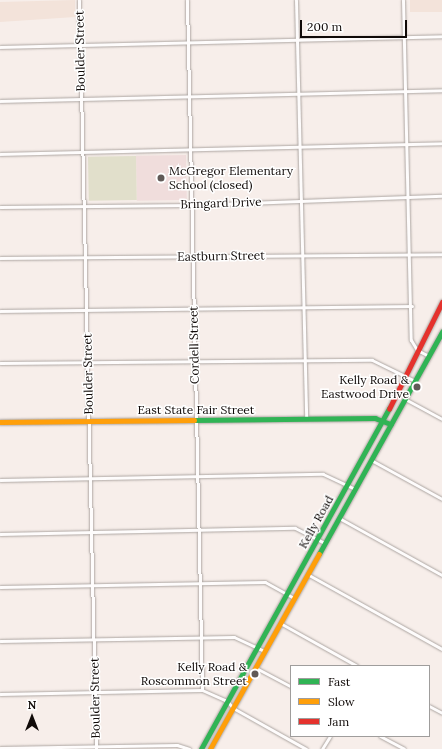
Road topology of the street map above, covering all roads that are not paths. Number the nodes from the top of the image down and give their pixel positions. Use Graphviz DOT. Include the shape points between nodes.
graph roads {
  1 [pos="79,0"];
  2 [pos="187,0"];
  3 [pos="296,0"];
  4 [pos="403,0"];
  5 [pos="442,36"];
  6 [pos="404,37"];
  7 [pos="297,40"];
  8 [pos="188,43"];
  9 [pos="80,45"];
  10 [pos="0,47"];
  11 [pos="442,90"];
  12 [pos="406,91"];
  13 [pos="298,94"];
  14 [pos="189,96"];
  15 [pos="81,99"];
  16 [pos="0,101"];
  17 [pos="442,143"];
  18 [pos="408,144"];
  19 [pos="300,147"];
  20 [pos="191,150"];
  21 [pos="82,152"];
  22 [pos="0,154"];
  23 [pos="442,196"];
  24 [pos="409,197"];
  25 [pos="302,201"];
  26 [pos="84,205"];
  27 [pos="192,205"];
  28 [pos="0,207"];
  29 [pos="411,253"];
  30 [pos="442,254"];
  31 [pos="303,255"];
  32 [pos="192,256"];
  33 [pos="85,257"];
  34 [pos="0,258"];
  35 [pos="442,302"];
  36 [pos="412,306"];
  37 [pos="304,308"];
  38 [pos="86,309"];
  39 [pos="193,309"];
  40 [pos="0,310"];
  41 [pos="442,332"];
  42 [pos="417,350"];
  43 [pos="429,356"];
  44 [pos="306,361"];
  45 [pos="88,362"];
  46 [pos="194,362"];
  47 [pos="0,363"];
  48 [pos="405,375"];
  49 [pos="415,381"];
  50 [pos="405,399"];
  51 [pos="306,419"];
  52 [pos="442,419"];
  53 [pos="196,420"];
  54 [pos="384,420"];
  55 [pos="89,421"];
  56 [pos="0,422"];
  57 [pos="391,424"];
  58 [pos="371,460"];
  59 [pos="197,476"];
  60 [pos="90,478"];
  61 [pos="0,480"];
  62 [pos="348,485"];
  63 [pos="355,489"];
  64 [pos="442,499"];
  65 [pos="339,518"];
  66 [pos="198,530"];
  67 [pos="92,532"];
  68 [pos="0,534"];
  69 [pos="318,539"];
  70 [pos="325,543"];
  71 [pos="307,574"];
  72 [pos="442,575"];
  73 [pos="200,583"];
  74 [pos="93,585"];
  75 [pos="0,587"];
  76 [pos="288,593"];
  77 [pos="294,598"];
  78 [pos="280,623"];
  79 [pos="200,637"];
  80 [pos="94,638"];
  81 [pos="0,641"];
  82 [pos="258,647"];
  83 [pos="442,649"];
  84 [pos="264,651"];
  85 [pos="355,665"];
  86 [pos="256,668"];
  87 [pos="290,686"];
  88 [pos="202,690"];
  89 [pos="95,692"];
  90 [pos="0,694"];
  91 [pos="228,701"];
  92 [pos="430,707"];
  93 [pos="233,708"];
  94 [pos="442,713"];
  95 [pos="329,737"];
  96 [pos="382,737"];
  97 [pos="96,747"];
  98 [pos="0,748"];
  99 [pos="189,749"];
  100 [pos="201,749"];
  101 [pos="210,749"];
  102 [pos="306,749"];
  103 [pos="322,749"];
  104 [pos="404,749"];
  1 -- 9 [label="street, Boulder Street"];
  2 -- 8 [label="street, Cordell Street"];
  3 -- 7 [label="street"];
  4 -- 6 [label="street"];
  5 -- 6 [label="street"];
  6 -- 7 [label="street"];
  6 -- 12 [label="street"];
  7 -- 8 [label="street"];
  7 -- 13 [label="street"];
  8 -- 9 [label="street"];
  8 -- 14 [label="street, Cordell Street"];
  9 -- 10 [label="street"];
  9 -- 15 [label="street, Boulder Street"];
  11 -- 12 [label="street"];
  12 -- 13 [label="street"];
  12 -- 18 [label="street"];
  13 -- 14 [label="street"];
  13 -- 19 [label="street"];
  14 -- 15 [label="street"];
  14 -- 20 [label="street, Cordell Street"];
  15 -- 16 [label="street"];
  15 -- 21 [label="street, Boulder Street"];
  17 -- 18 [label="street"];
  18 -- 19 [label="street"];
  18 -- 24 [label="street"];
  19 -- 20 [label="street"];
  19 -- 25 [label="street"];
  20 -- 21 [label="street"];
  20 -- 27 [label="street, Cordell Street"];
  21 -- 22 [label="street"];
  21 -- 26 [label="street, Boulder Street"];
  23 -- 24 [label="street, Bringard Drive"];
  24 -- 25 [label="street, Bringard Drive"];
  24 -- 29 [label="street"];
  25 -- 27 [label="street, Bringard Drive"];
  25 -- 31 [label="street"];
  26 -- 27 [label="street, Bringard Drive"];
  26 -- 28 [label="street, Bringard Drive"];
  26 -- 33 [label="street, Boulder Street"];
  27 -- 32 [label="street, Cordell Street"];
  29 -- 30 [label="street, Eastburn Street"];
  29 -- 31 [label="street, Eastburn Street"];
  29 -- 36 [label="street"];
  31 -- 32 [label="street, Eastburn Street"];
  31 -- 37 [label="street"];
  32 -- 33 [label="street, Eastburn Street"];
  32 -- 39 [label="street, Cordell Street"];
  33 -- 34 [label="street, Eastburn Street"];
  33 -- 38 [label="street, Boulder Street"];
  35 -- 42 [label="street, Kelly Road"];
  36 -- 37 [label="street"];
  36 -- 42 [label="street" via="412,340"];
  37 -- 39 [label="street"];
  37 -- 44 [label="street"];
  38 -- 39 [label="street"];
  38 -- 40 [label="street"];
  38 -- 45 [label="street, Boulder Street"];
  39 -- 46 [label="street, Cordell Street"];
  41 -- 43 [label="street, Kelly Road"];
  42 -- 43 [label="street"];
  42 -- 48 [label="street, Kelly Road"];
  43 -- 49 [label="street, Kelly Road"];
  44 -- 46 [label="street"];
  44 -- 48 [label="street" via="375,360"];
  44 -- 51 [label="street"];
  45 -- 46 [label="street"];
  45 -- 47 [label="street"];
  45 -- 55 [label="street, Boulder Street"];
  46 -- 53 [label="street, Cordell Street"];
  48 -- 49 [label="street"];
  48 -- 54 [label="street, Kelly Road"];
  49 -- 50 [label="street, Kelly Road"];
  50 -- 52 [label="street"];
  50 -- 57 [label="street, Kelly Road"];
  51 -- 53 [label="street, East State Fair Street"];
  51 -- 54 [label="street, East State Fair Street"];
  53 -- 55 [label="street, East State Fair Street"];
  53 -- 59 [label="street, Cordell Street"];
  54 -- 57 [label="street, East State Fair Street"];
  54 -- 62 [label="street, Kelly Road"];
  55 -- 56 [label="street, East State Fair Street"];
  55 -- 60 [label="street, Boulder Street"];
  57 -- 58 [label="street, Kelly Road"];
  58 -- 63 [label="street, Kelly Road"];
  58 -- 64 [label="street"];
  59 -- 60 [label="street"];
  59 -- 62 [label="street" via="325,474"];
  59 -- 66 [label="street, Cordell Street"];
  60 -- 61 [label="street"];
  60 -- 67 [label="street, Boulder Street"];
  62 -- 63 [label="street"];
  62 -- 69 [label="street, Kelly Road"];
  63 -- 65 [label="street, Kelly Road"];
  65 -- 70 [label="street, Kelly Road"];
  65 -- 72 [label="street"];
  66 -- 67 [label="street"];
  66 -- 69 [label="street" via="295,528"];
  66 -- 73 [label="street, Cordell Street"];
  67 -- 68 [label="street"];
  67 -- 74 [label="street, Boulder Street"];
  69 -- 70 [label="street"];
  69 -- 76 [label="street, Kelly Road"];
  70 -- 71 [label="street, Kelly Road"];
  71 -- 77 [label="street, Kelly Road"];
  71 -- 83 [label="street"];
  73 -- 74 [label="street"];
  73 -- 76 [label="street" via="264,582"];
  73 -- 79 [label="street, Cordell Street"];
  74 -- 75 [label="street"];
  74 -- 80 [label="street, Boulder Street"];
  76 -- 77 [label="street"];
  76 -- 82 [label="street, Kelly Road"];
  77 -- 78 [label="street, Kelly Road"];
  78 -- 84 [label="street, Kelly Road"];
  78 -- 85 [label="street"];
  79 -- 80 [label="street"];
  79 -- 82 [label="street" via="236,637"];
  79 -- 88 [label="street, Cordell Street"];
  80 -- 81 [label="street"];
  80 -- 89 [label="street, Boulder Street"];
  82 -- 84 [label="street"];
  82 -- 91 [label="street, Kelly Road"];
  84 -- 86 [label="street, Kelly Road"];
  86 -- 87 [label="street"];
  86 -- 93 [label="street, Kelly Road"];
  88 -- 89 [label="street"];
  88 -- 91 [label="street"];
  89 -- 90 [label="street"];
  89 -- 97 [label="street, Boulder Street"];
  91 -- 93 [label="street"];
  91 -- 100 [label="street, Kelly Road"];
  92 -- 94 [label="street"];
  93 -- 101 [label="street, Kelly Road"];
  93 -- 102 [label="street"];
  95 -- 103 [label="street"];
  96 -- 104 [label="street"];
  97 -- 98 [label="street"];
  97 -- 99 [label="street" via="177,745"];
}
